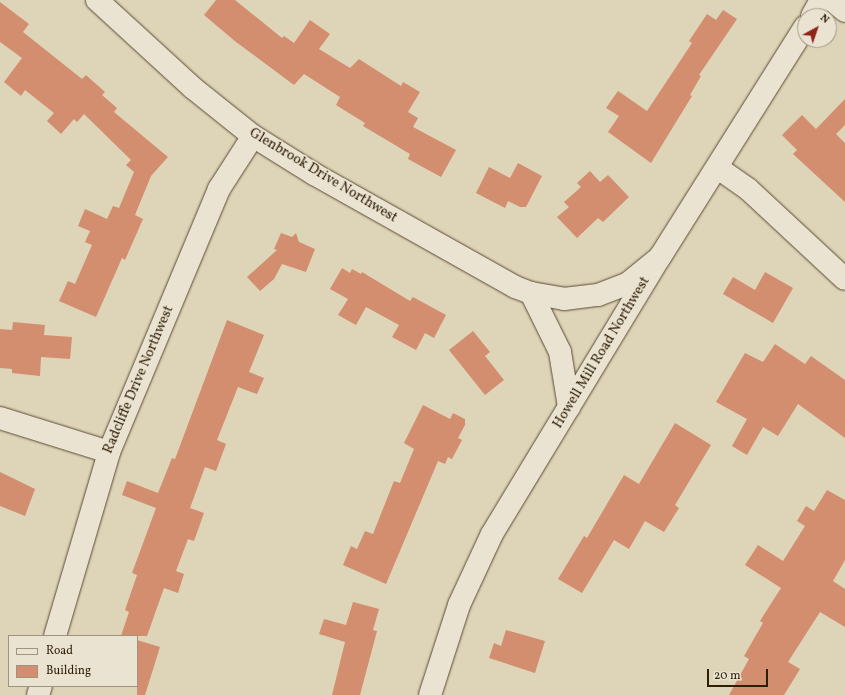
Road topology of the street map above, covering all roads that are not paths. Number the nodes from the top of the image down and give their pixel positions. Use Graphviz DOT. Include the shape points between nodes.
graph roads {
  1 [pos="97,0"];
  2 [pos="832,0"];
  3 [pos="845,11"];
  4 [pos="797,39"];
  5 [pos="253,136"];
  6 [pos="718,168"];
  7 [pos="660,257"];
  8 [pos="845,279"];
  9 [pos="531,293"];
  10 [pos="569,407"];
  11 [pos="0,418"];
  12 [pos="108,452"];
  13 [pos="55,635"];
  14 [pos="430,695"];
  1 -- 5 [label="street, Glenbrook Drive Northwest" via="193,88"];
  2 -- 3 [label="street"];
  4 -- 6 [label="street, Howell Mill Road Northwest"];
  5 -- 9 [label="street, Glenbrook Drive Northwest" via="314,174"];
  5 -- 12 [label="street, Radcliffe Drive Northwest" via="219,189"];
  6 -- 7 [label="street, Howell Mill Road Northwest"];
  6 -- 8 [label="street" via="748,189"];
  7 -- 9 [label="street, Glenbrook Drive Northwest" via="627,284 598,295 564,299"];
  7 -- 10 [label="street, Howell Mill Road Northwest"];
  9 -- 10 [label="street" via="560,352"];
  10 -- 14 [label="street, Howell Mill Road Northwest" via="492,534 459,605"];
  11 -- 12 [label="street"];
  12 -- 13 [label="street, Radcliffe Drive Northwest"];
}
